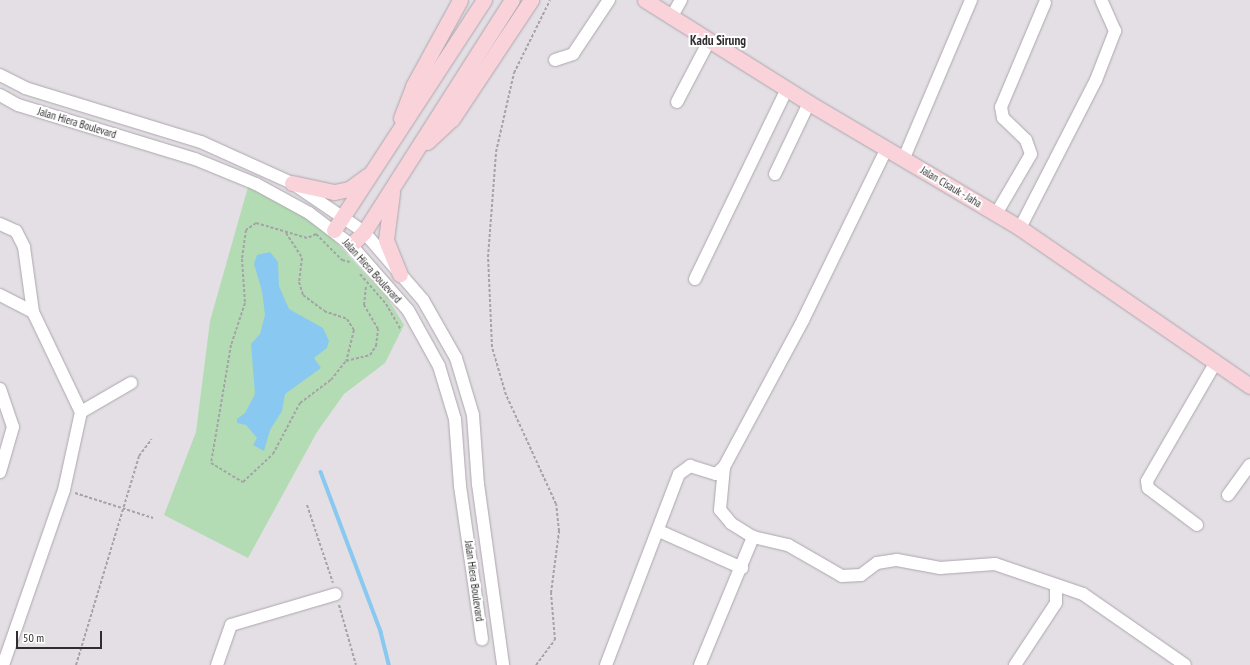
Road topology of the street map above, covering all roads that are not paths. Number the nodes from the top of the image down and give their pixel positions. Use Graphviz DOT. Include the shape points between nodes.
graph roads {
  1 [pos="460,0"];
  2 [pos="484,0"];
  3 [pos="512,0"];
  4 [pos="532,0"];
  5 [pos="610,0"];
  6 [pos="645,0"];
  7 [pos="681,0"];
  8 [pos="971,0"];
  9 [pos="1101,0"];
  10 [pos="1045,3"];
  11 [pos="671,18"];
  12 [pos="709,41"];
  13 [pos="555,60"];
  14 [pos="3,77"];
  15 [pos="18,85"];
  16 [pos="787,89"];
  17 [pos="0,91"];
  18 [pos="5,98"];
  19 [pos="677,102"];
  20 [pos="809,103"];
  21 [pos="392,143"];
  22 [pos="887,148"];
  23 [pos="412,156"];
  24 [pos="904,158"];
  25 [pos="374,170"];
  26 [pos="775,174"];
  27 [pos="292,183"];
  28 [pos="394,184"];
  29 [pos="996,214"];
  30 [pos="345,216"];
  31 [pos="0,224"];
  32 [pos="1020,228"];
  33 [pos="334,230"];
  34 [pos="364,232"];
  35 [pos="351,245"];
  36 [pos="400,274"];
  37 [pos="695,279"];
  38 [pos="0,295"];
  39 [pos="33,312"];
  40 [pos="1216,362"];
  41 [pos="131,383"];
  42 [pos="1250,386"];
  43 [pos="0,389"];
  44 [pos="81,412"];
  45 [pos="1250,465"];
  46 [pos="724,467"];
  47 [pos="0,472"];
  48 [pos="478,484"];
  49 [pos="460,486"];
  50 [pos="1228,495"];
  51 [pos="1197,525"];
  52 [pos="659,531"];
  53 [pos="753,537"];
  54 [pos="742,568"];
  55 [pos="1056,588"];
  56 [pos="336,594"];
  57 [pos="482,639"];
  58 [pos="3,665"];
  59 [pos="217,665"];
  60 [pos="503,665"];
  61 [pos="606,665"];
  62 [pos="700,665"];
  63 [pos="1014,665"];
  64 [pos="1184,665"];
  1 -- 21 [label="main road" via="412,86"];
  2 -- 21 [label="main road"];
  3 -- 23 [label="main road"];
  4 -- 23 [label="main road" via="452,119"];
  5 -- 13 [label="street" via="573,54"];
  6 -- 11 [label="main road, Jalan Cisauk - Jaha"];
  7 -- 11 [label="street"];
  8 -- 24 [label="street"];
  9 -- 32 [label="street" via="1115,30 1113,37 1096,80"];
  10 -- 29 [label="street" via="1001,107 1003,118 1026,140 1031,154"];
  11 -- 12 [label="main road, Jalan Cisauk - Jaha"];
  12 -- 16 [label="main road, Jalan Cisauk - Jaha"];
  12 -- 19 [label="street"];
  14 -- 15 [label="street, Jalan Hiera Boulevard"];
  14 -- 17 [label="street"];
  15 -- 18 [label="street"];
  15 -- 27 [label="street, Jalan Hiera Boulevard" via="201,142"];
  16 -- 20 [label="main road, Jalan Cisauk - Jaha"];
  16 -- 37 [label="street"];
  18 -- 33 [label="street, Jalan Hiera Boulevard" via="195,159 256,184"];
  20 -- 22 [label="main road, Jalan Cisauk - Jaha"];
  20 -- 26 [label="street"];
  21 -- 25 [label="main road"];
  22 -- 24 [label="main road, Jalan Cisauk - Jaha"];
  22 -- 46 [label="street" via="803,320"];
  23 -- 28 [label="main road"];
  24 -- 29 [label="main road, Jalan Cisauk - Jaha"];
  25 -- 27 [label="main road" via="349,189 334,192"];
  25 -- 30 [label="main road"];
  27 -- 30 [label="street, Jalan Hiera Boulevard"];
  28 -- 34 [label="main road"];
  28 -- 36 [label="main road" via="386,240"];
  29 -- 32 [label="main road, Jalan Cisauk - Jaha"];
  30 -- 33 [label="main road"];
  30 -- 34 [label="street, Jalan Hiera Boulevard"];
  31 -- 39 [label="street" via="16,231 24,248"];
  32 -- 40 [label="main road, Jalan Cisauk - Jaha"];
  33 -- 35 [label="street, Jalan Hiera Boulevard"];
  34 -- 35 [label="main road"];
  34 -- 36 [label="street, Jalan Hiera Boulevard"];
  35 -- 49 [label="street, Jalan Hiera Boulevard" via="408,310 439,366 455,418"];
  36 -- 48 [label="street, Jalan Hiera Boulevard" via="423,300 456,358 473,415"];
  38 -- 39 [label="street"];
  39 -- 44 [label="street"];
  40 -- 42 [label="main road, Jalan Cisauk - Jaha"];
  40 -- 51 [label="street" via="1147,481 1148,488"];
  41 -- 44 [label="street"];
  43 -- 47 [label="street" via="12,427"];
  44 -- 58 [label="street" via="64,490"];
  45 -- 50 [label="street"];
  46 -- 52 [label="street" via="716,474 690,466 683,469"];
  46 -- 53 [label="street" via="720,510 731,523"];
  48 -- 49 [label="street"];
  48 -- 60 [label="street, Jalan Hiera Boulevard"];
  49 -- 57 [label="street, Jalan Hiera Boulevard"];
  52 -- 54 [label="street"];
  52 -- 61 [label="street"];
  53 -- 54 [label="street"];
  53 -- 55 [label="street" via="788,545 842,576 862,575 877,563 897,560 940,568 995,564"];
  54 -- 62 [label="street"];
  55 -- 63 [label="street" via="1056,603"];
  55 -- 64 [label="street" via="1083,594"];
  56 -- 59 [label="street" via="231,625"];
}
